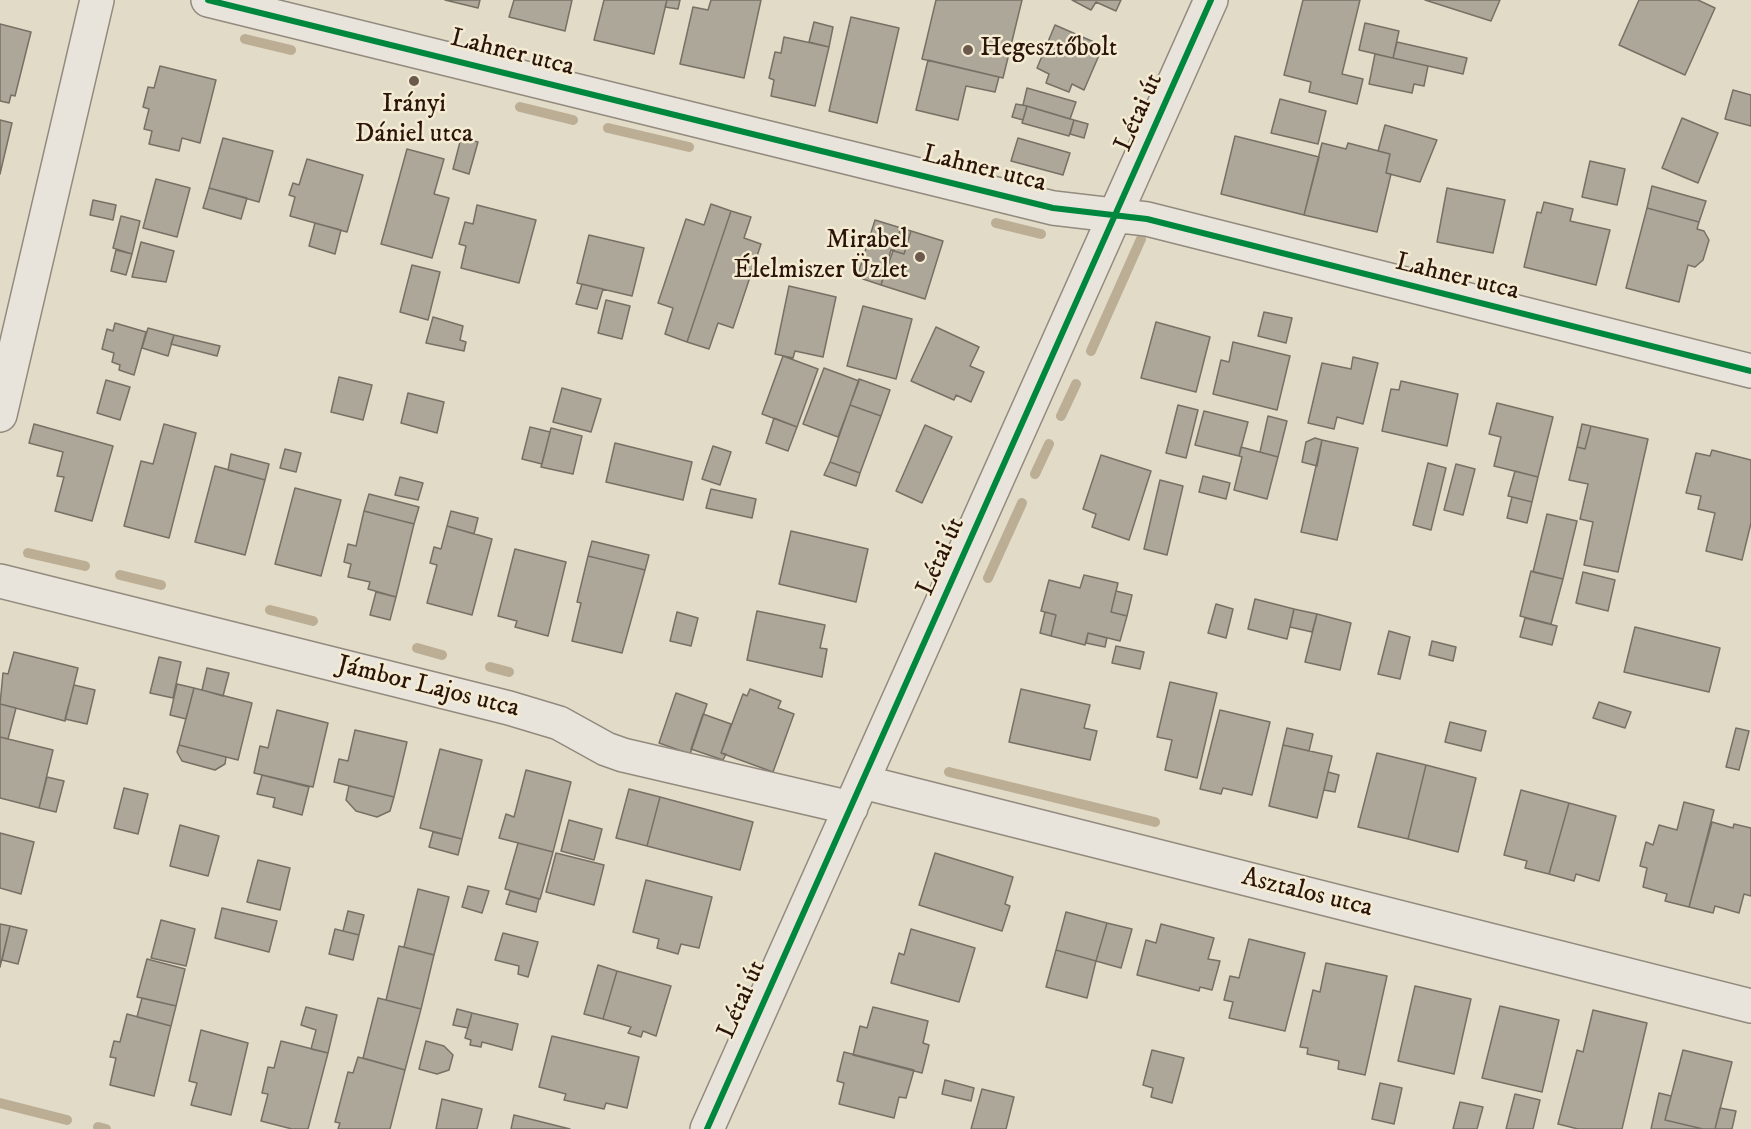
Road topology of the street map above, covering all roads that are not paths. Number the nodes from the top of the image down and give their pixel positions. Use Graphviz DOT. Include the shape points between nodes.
graph roads {
  1 [pos="97,0"];
  2 [pos="208,0"];
  3 [pos="1211,0"];
  4 [pos="1117,214"];
  5 [pos="1751,371"];
  6 [pos="0,415"];
  7 [pos="0,581"];
  8 [pos="857,795"];
  9 [pos="1751,1005"];
  10 [pos="707,1129"];
  1 -- 6 [label="street"];
  2 -- 4 [label="street, Lahner utca" via="1053,208"];
  3 -- 4 [label="street, Létai út"];
  4 -- 5 [label="street, Lahner utca"];
  4 -- 8 [label="street, Létai út"];
  7 -- 8 [label="street, Jámbor Lajos utca" via="509,708 559,723 623,755"];
  8 -- 9 [label="street, Asztalos utca"];
  8 -- 10 [label="street, Létai út"];
}
